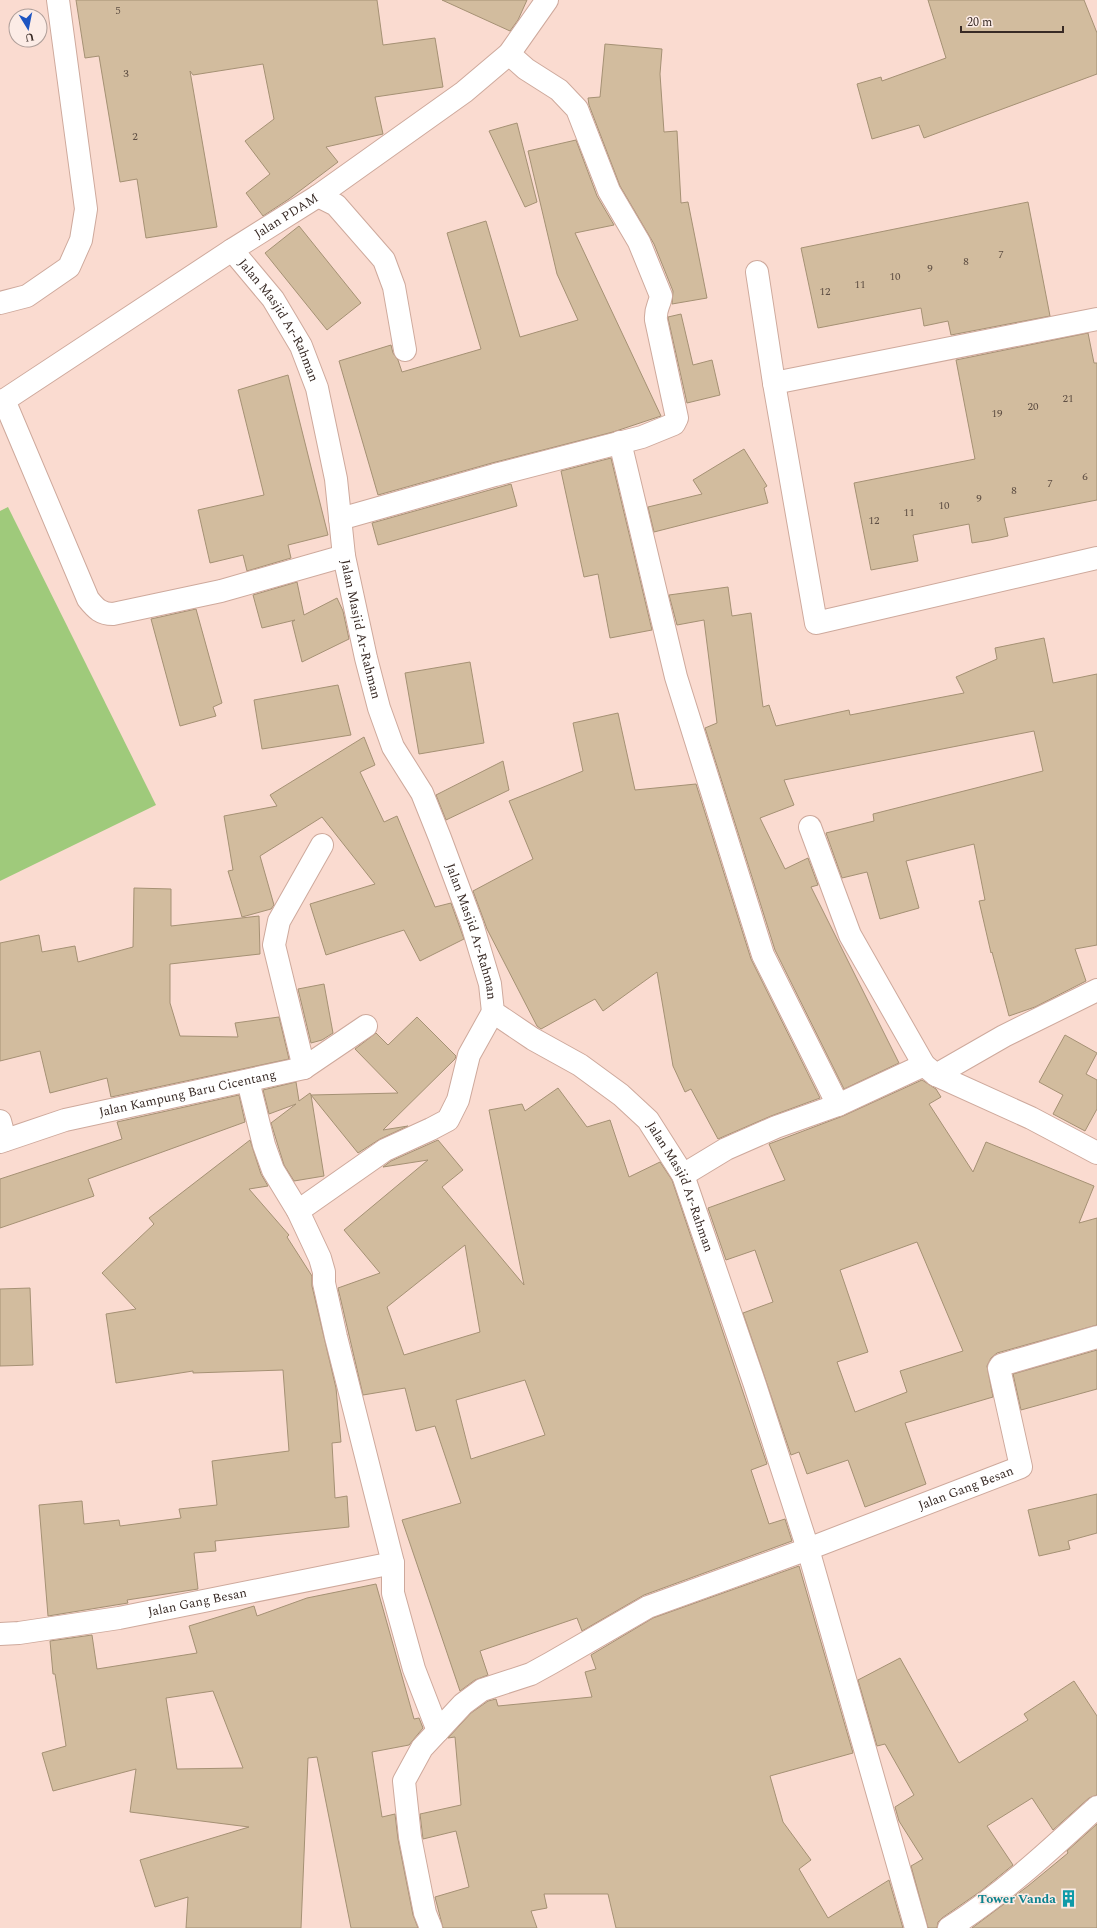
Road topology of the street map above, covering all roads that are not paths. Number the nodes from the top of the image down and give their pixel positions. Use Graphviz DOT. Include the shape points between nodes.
graph roads {
  1 [pos="58,0"];
  2 [pos="547,0"];
  3 [pos="509,54"];
  4 [pos="318,196"];
  5 [pos="232,250"];
  6 [pos="757,272"];
  7 [pos="0,303"];
  8 [pos="1097,320"];
  9 [pos="405,350"];
  10 [pos="774,383"];
  11 [pos="2,402"];
  12 [pos="620,442"];
  13 [pos="340,519"];
  14 [pos="344,556"];
  15 [pos="1097,558"];
  16 [pos="810,827"];
  17 [pos="322,845"];
  18 [pos="1097,990"];
  19 [pos="493,1012"];
  20 [pos="366,1026"];
  21 [pos="304,1068"];
  22 [pos="930,1070"];
  23 [pos="248,1081"];
  24 [pos="838,1105"];
  25 [pos="2,1134"];
  26 [pos="1097,1153"];
  27 [pos="683,1175"];
  28 [pos="298,1211"];
  29 [pos="1097,1337"];
  30 [pos="808,1549"];
  31 [pos="393,1563"];
  32 [pos="0,1634"];
  33 [pos="438,1731"];
  34 [pos="1097,1807"];
  35 [pos="431,1928"];
  36 [pos="916,1928"];
  37 [pos="949,1928"];
  1 -- 7 [label="street" via="86,209 81,240 69,267 27,296"];
  2 -- 3 [label="street, Jalan PDAM"];
  3 -- 4 [label="street, Jalan PDAM" via="464,92"];
  3 -- 12 [label="street" via="526,69 559,90 577,109 608,191 639,242 660,291 660,303 655,309 656,320 677,418 674,424 642,437"];
  4 -- 5 [label="street, Jalan PDAM"];
  4 -- 9 [label="street" via="336,204 384,260 394,287"];
  5 -- 11 [label="street, Jalan PDAM"];
  5 -- 13 [label="street, Jalan Masjid Ar-Rahman" via="273,299 301,346 317,388 336,479"];
  6 -- 10 [label="street"];
  8 -- 10 [label="street"];
  10 -- 15 [label="street" via="816,623"];
  11 -- 14 [label="street" via="88,599 104,614 221,591"];
  12 -- 13 [label="street"];
  12 -- 24 [label="street" via="676,677 763,955"];
  13 -- 14 [label="street, Jalan Masjid Ar-Rahman"];
  14 -- 19 [label="street, Jalan Masjid Ar-Rahman" via="379,708 393,747 422,793 440,838 472,924 490,984"];
  16 -- 22 [label="street" via="850,934"];
  17 -- 21 [label="street" via="279,921 274,945"];
  18 -- 22 [label="street"];
  19 -- 27 [label="street, Jalan Masjid Ar-Rahman" via="533,1039 580,1065 621,1095 648,1120"];
  19 -- 28 [label="street" via="469,1055 458,1100 448,1120 384,1150"];
  20 -- 21 [label="street, Jalan Kampung Baru Cicentang"];
  21 -- 23 [label="street, Jalan Kampung Baru Cicentang"];
  22 -- 24 [label="street"];
  22 -- 26 [label="street"];
  23 -- 25 [label="street, Jalan Kampung Baru Cicentang"];
  23 -- 28 [label="street" via="273,1170"];
  24 -- 27 [label="street" via="726,1148"];
  27 -- 30 [label="street, Jalan Masjid Ar-Rahman" via="756,1385"];
  28 -- 31 [label="street" via="324,1272 336,1337"];
  29 -- 30 [label="street, Jalan Gang Besan" via="1001,1364 998,1368 1021,1467"];
  30 -- 33 [label="street" via="648,1607 531,1674 482,1690 463,1704"];
  30 -- 36 [label="street, Jalan Masjid Ar-Rahman"];
  31 -- 32 [label="street, Jalan Gang Besan" via="119,1618"];
  31 -- 33 [label="street" via="393,1593 414,1669"];
  33 -- 35 [label="street" via="422,1748 404,1781 410,1837 425,1913"];
  34 -- 37 [label="street" via="1026,1872 976,1911"];
}
